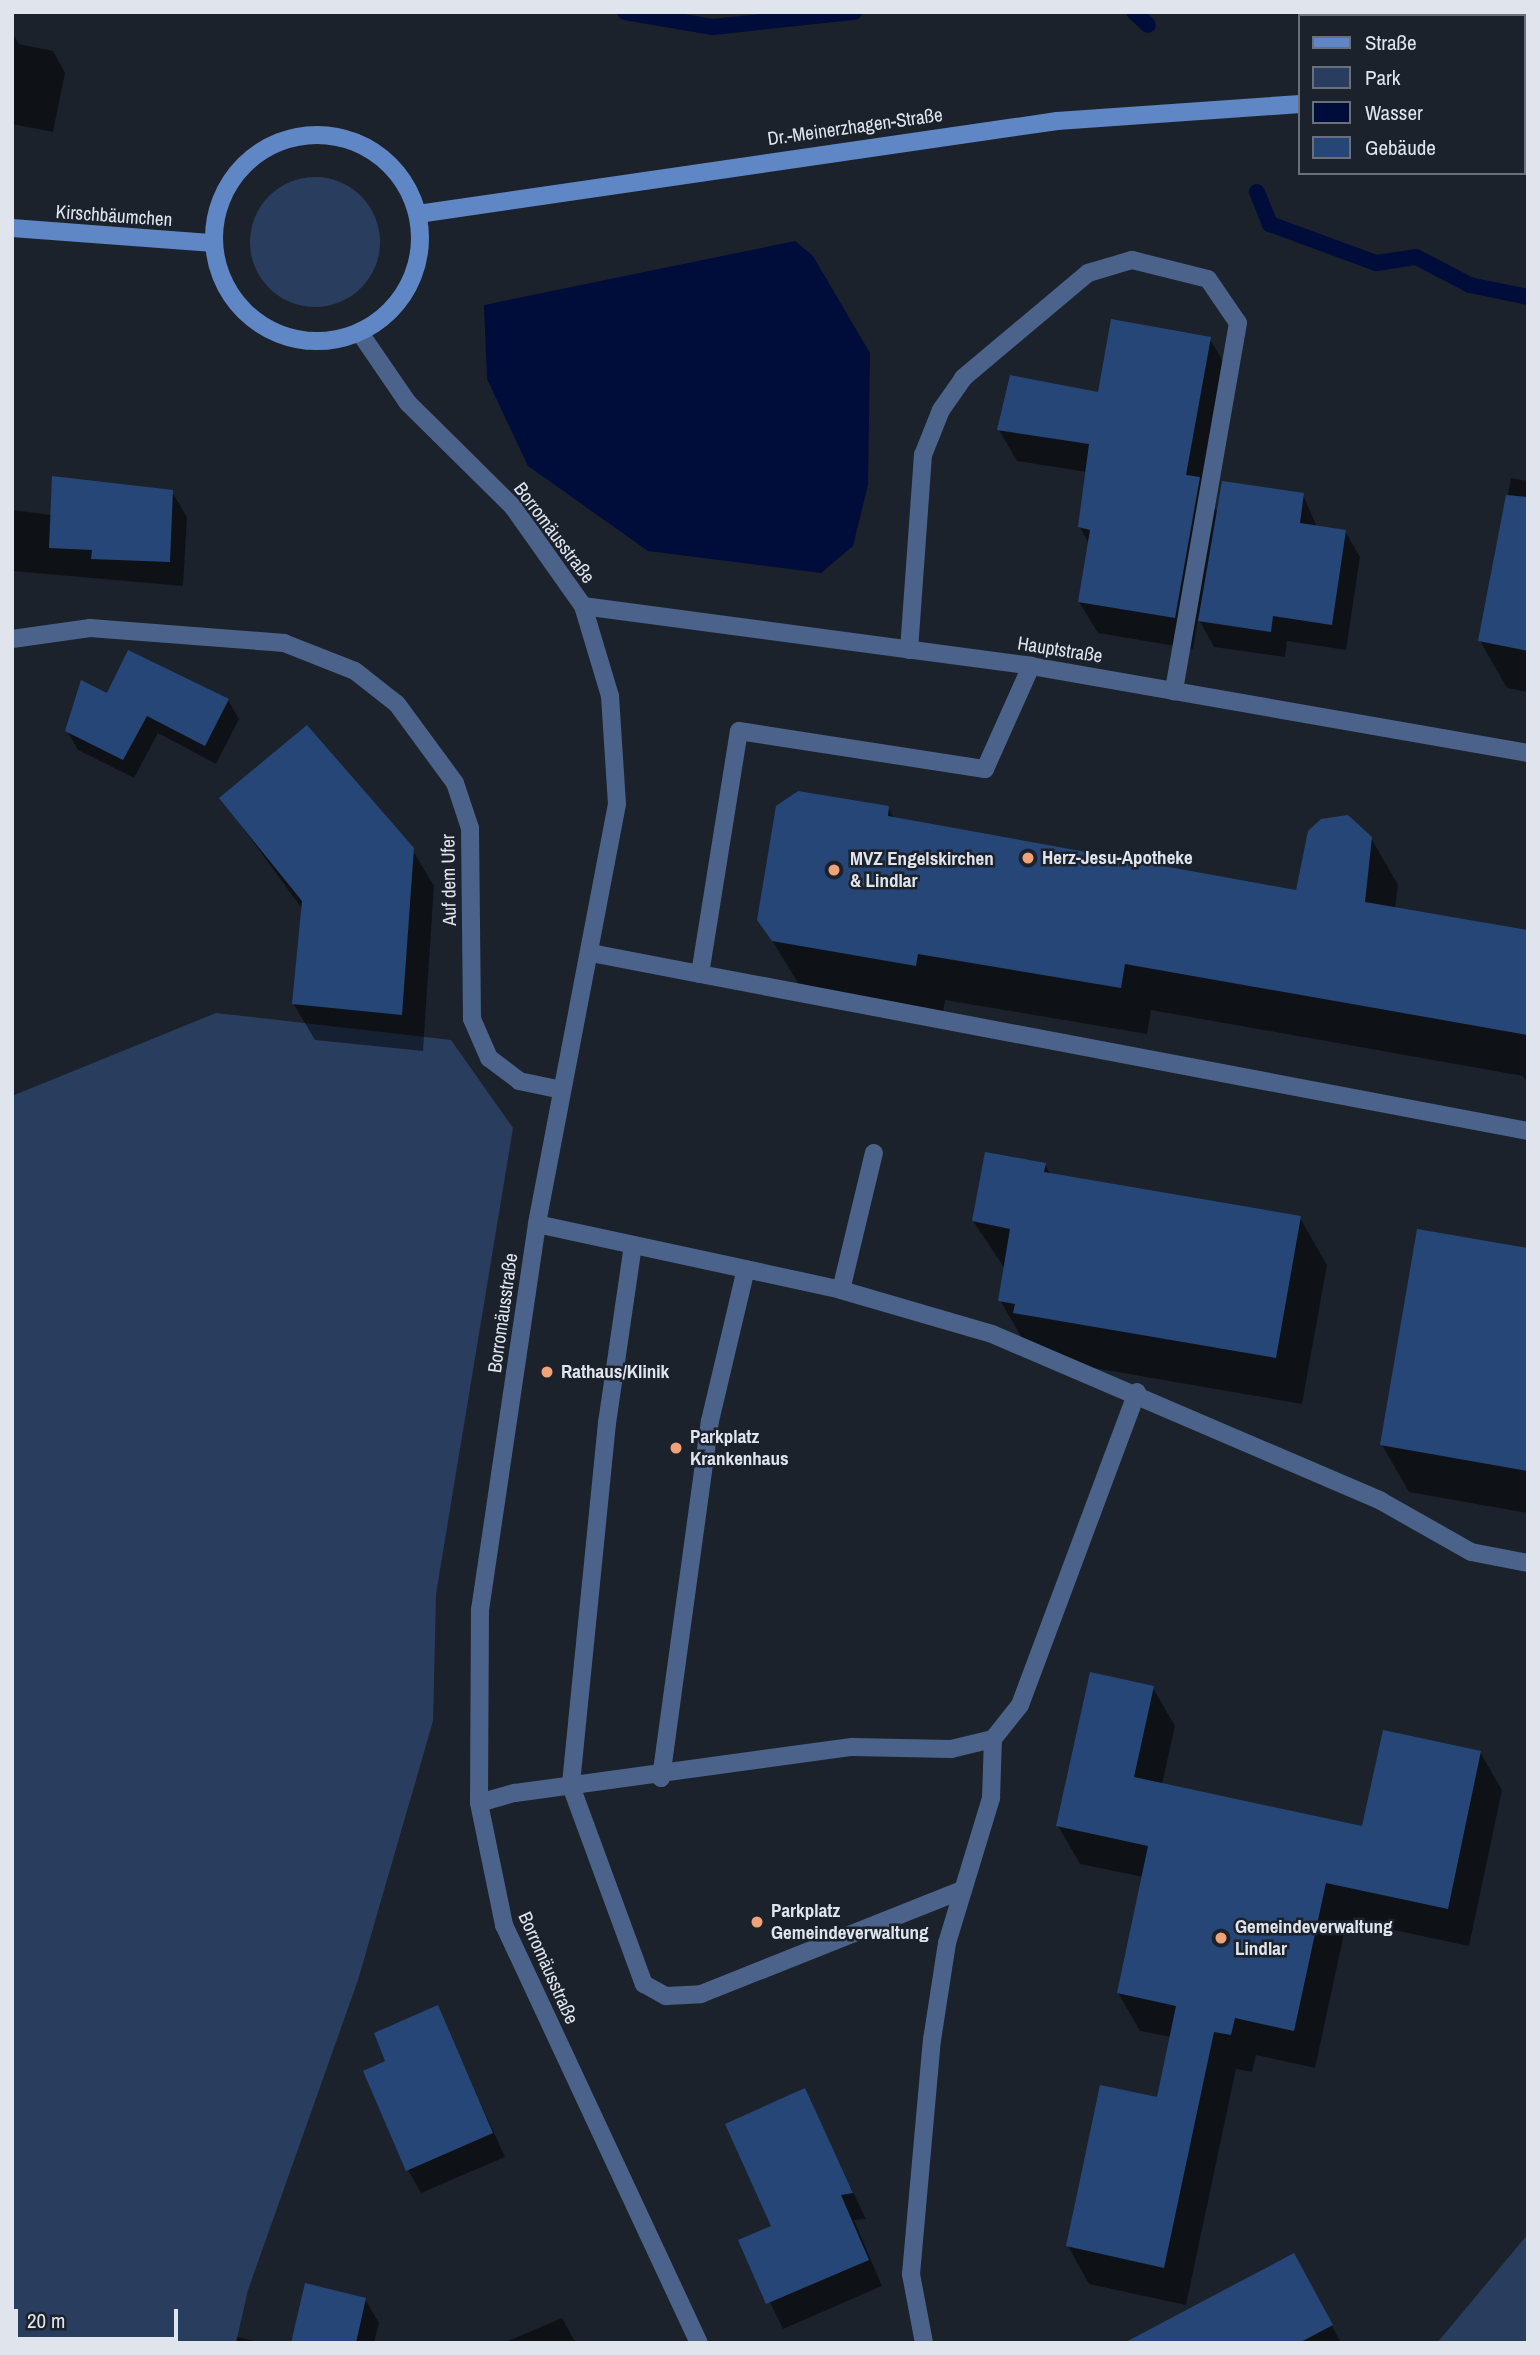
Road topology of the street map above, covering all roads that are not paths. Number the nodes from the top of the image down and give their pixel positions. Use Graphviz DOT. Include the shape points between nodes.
graph roads {
  1 [pos="1298,104"];
  2 [pos="418,214"];
  3 [pos="12,228"];
  4 [pos="213,243"];
  5 [pos="360,333"];
  6 [pos="583,607"];
  7 [pos="12,639"];
  8 [pos="909,650"];
  9 [pos="1031,666"];
  10 [pos="1174,691"];
  11 [pos="1528,753"];
  12 [pos="591,953"];
  13 [pos="700,974"];
  14 [pos="562,1090"];
  15 [pos="1528,1131"];
  16 [pos="874,1153"];
  17 [pos="537,1224"];
  18 [pos="634,1245"];
  19 [pos="746,1269"];
  20 [pos="841,1290"];
  21 [pos="1137,1392"];
  22 [pos="1528,1563"];
  23 [pos="993,1739"];
  24 [pos="661,1778"];
  25 [pos="571,1786"];
  26 [pos="479,1803"];
  27 [pos="963,1890"];
  28 [pos="698,2343"];
  29 [pos="925,2343"];
  1 -- 2 [label="main road, Dr.-Meinerzhagen-Straße" via="1058,121"];
  2 -- 4 [label="main road" via="387,162 332,135 302,135 247,161 227,185"];
  2 -- 5 [label="main road" via="421,249 411,284 390,314"];
  3 -- 4 [label="main road, Kirschbäumchen"];
  4 -- 5 [label="main road" via="223,282 247,315 281,336 321,342"];
  5 -- 6 [label="street, Borromäusstraße" via="408,403 513,507"];
  6 -- 8 [label="street, Hauptstraße"];
  6 -- 12 [label="street, Borromäusstraße" via="610,696 617,804"];
  7 -- 14 [label="street, Auf dem Ufer" via="90,628 284,643 355,671 397,704 455,783 470,828 472,1019 489,1058 519,1081"];
  8 -- 9 [label="street, Hauptstraße"];
  8 -- 10 [label="street" via="923,455 941,410 963,378 1067,289 1088,273 1132,260 1208,279 1238,323"];
  9 -- 10 [label="street, Hauptstraße"];
  9 -- 13 [label="street" via="985,769 740,731"];
  10 -- 11 [label="street, Hauptstraße"];
  12 -- 13 [label="street"];
  12 -- 14 [label="street, Borromäusstraße"];
  13 -- 15 [label="street"];
  14 -- 17 [label="street, Borromäusstraße"];
  16 -- 20 [label="street"];
  17 -- 18 [label="street"];
  17 -- 26 [label="street, Borromäusstraße" via="480,1609"];
  18 -- 19 [label="street"];
  18 -- 25 [label="street" via="607,1423"];
  19 -- 20 [label="street"];
  19 -- 24 [label="street" via="710,1421"];
  20 -- 21 [label="street" via="992,1334"];
  21 -- 22 [label="street" via="1381,1501 1471,1552"];
  21 -- 23 [label="street" via="1020,1705"];
  23 -- 24 [label="street" via="951,1749 852,1747"];
  23 -- 27 [label="street" via="991,1798"];
  24 -- 25 [label="street"];
  25 -- 26 [label="street"];
  25 -- 27 [label="street" via="644,1984 666,1996 701,1994"];
  26 -- 28 [label="street, Borromäusstraße" via="503,1925"];
  27 -- 29 [label="street" via="947,1942 920,2158 911,2274"];
}
